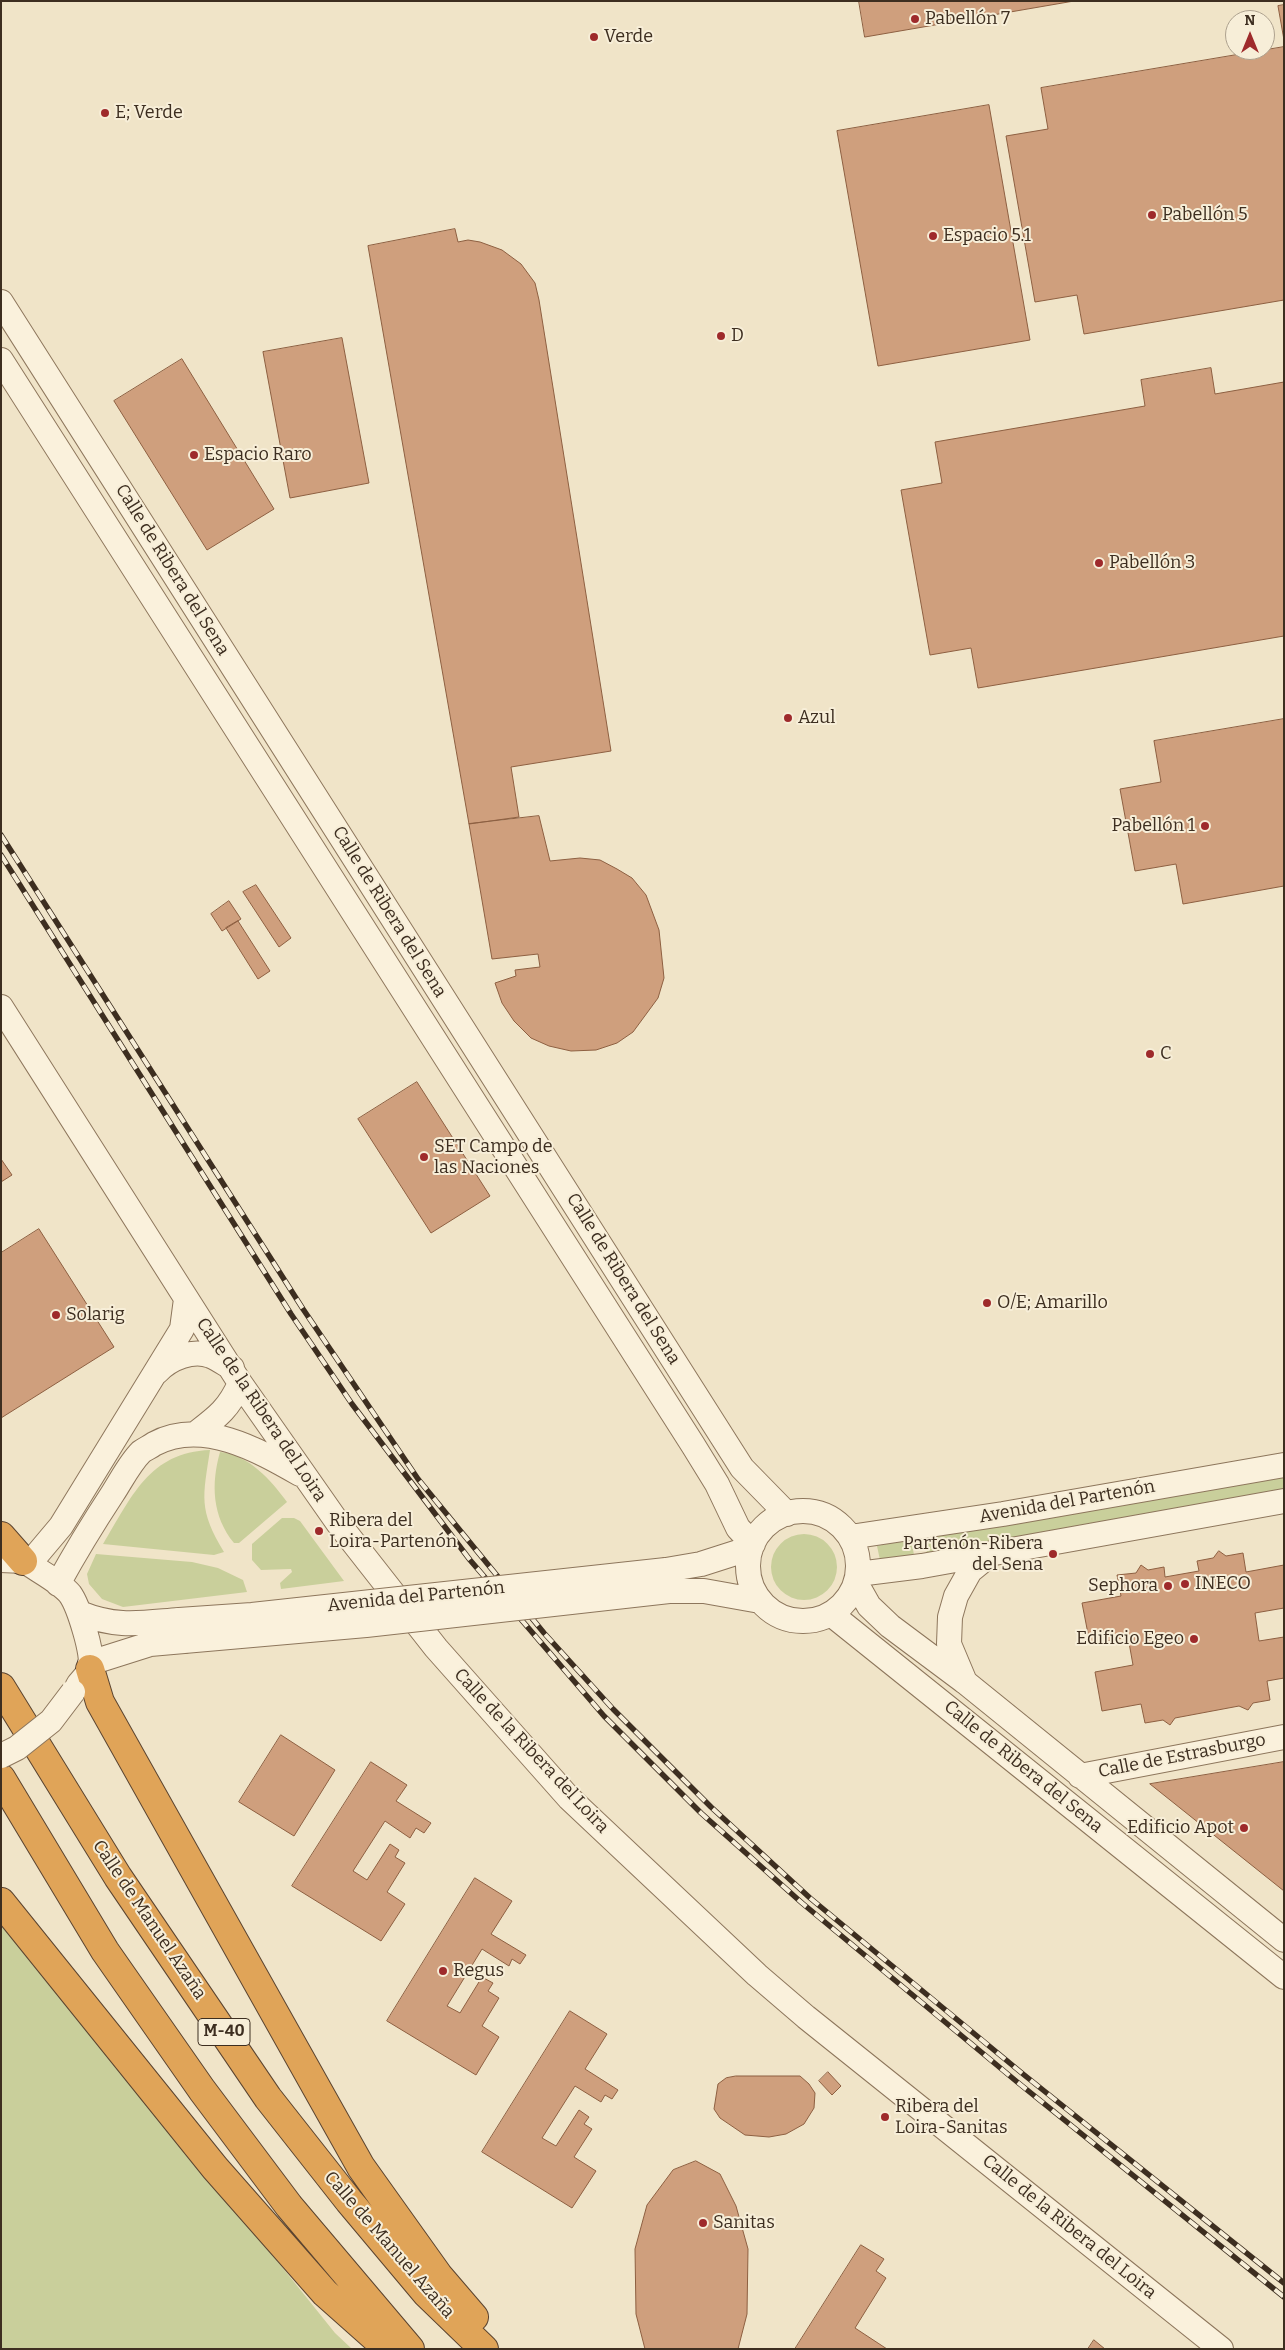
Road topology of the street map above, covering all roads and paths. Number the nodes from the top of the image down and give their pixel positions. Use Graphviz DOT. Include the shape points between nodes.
graph roads {
  1 [pos="1,302"];
  2 [pos="1,360"];
  3 [pos="1,1007"];
  4 [pos="186,1299"];
  5 [pos="236,1376"];
  6 [pos="151,1379"];
  7 [pos="195,1434"];
  8 [pos="1284,1465"];
  9 [pos="304,1476"];
  10 [pos="1284,1501"];
  11 [pos="787,1514"];
  12 [pos="1,1536"];
  13 [pos="850,1537"];
  14 [pos="752,1546"];
  15 [pos="992,1553"];
  16 [pos="18,1562"];
  17 [pos="857,1579"];
  18 [pos="668,1580"];
  19 [pos="58,1584"];
  20 [pos="760,1601"];
  21 [pos="80,1613"];
  22 [pos="832,1614"];
  23 [pos="181,1630"];
  24 [pos="90,1666"];
  25 [pos="965,1682"];
  26 [pos="1,1687"];
  27 [pos="1284,1737"];
  28 [pos="1,1756"];
  29 [pos="1080,1776"];
  30 [pos="1,1778"];
  31 [pos="1,1902"];
  32 [pos="1284,1940"];
  33 [pos="1284,1977"];
  34 [pos="388,2349"];
  35 [pos="410,2349"];
  36 [pos="484,2349"];
  37 [pos="501,2349"];
  38 [pos="1221,2349"];
  1 -- 11 [label="street, Calle de Ribera del Sena" via="742,1468"];
  2 -- 14 [label="street, Calle de Ribera del Sena" via="693,1445 717,1484 738,1528"];
  3 -- 4 [label="street, Calle de la Ribera del Loira"];
  4 -- 5 [label="street, Calle de la Ribera del Loira"];
  4 -- 6 [label="street" via="182,1330"];
  5 -- 6 [label="street" via="211,1356 195,1354 164,1365"];
  5 -- 7 [label="street" via="233,1400"];
  5 -- 9 [label="street, Calle de la Ribera del Loira"];
  6 -- 16 [label="street" via="61,1526"];
  7 -- 9 [label="street" via="229,1440 260,1452"];
  7 -- 19 [label="street" via="161,1441 142,1451 83,1539"];
  8 -- 13 [label="street, Avenida del Partenón" via="1004,1514"];
  9 -- 38 [label="street, Calle de la Ribera del Loira" via="436,1648 569,1798 799,2011"];
  10 -- 15 [label="street"];
  11 -- 13 [label="street" via="805,1511 822,1515 838,1523"];
  11 -- 14 [label="street" via="767,1525"];
  12 -- 16 [label="highway"];
  13 -- 17 [label="street" via="857,1554"];
  14 -- 18 [label="street, Avenida del Partenón"];
  14 -- 20 [label="street" via="748,1564 750,1581"];
  15 -- 17 [label="street"];
  15 -- 25 [label="street" via="970,1571 956,1596 950,1617 949,1644"];
  16 -- 19 [label="street"];
  17 -- 22 [label="street" via="846,1601"];
  17 -- 25 [label="street, Calle de Ribera del Sena" via="869,1606 890,1626"];
  18 -- 20 [label="street, Avenida del Partenón" via="704,1591"];
  18 -- 23 [label="street, Avenida del Partenón, bridge" via="366,1625"];
  19 -- 21 [label="street" via="70,1594"];
  20 -- 22 [label="street" via="783,1617 799,1621 816,1620"];
  21 -- 23 [label="street, Avenida del Partenón" via="119,1625"];
  21 -- 24 [label="street"];
  22 -- 33 [label="street, Calle de Ribera del Sena"];
  23 -- 24 [label="street, Avenida del Partenón"];
  24 -- 28 [label="street, bridge" via="51,1721 17,1748"];
  24 -- 37 [label="highway" via="100,1702 361,2167 438,2275"];
  25 -- 29 [label="street, Calle de Ribera del Sena"];
  26 -- 36 [label="highway, Calle de Manuel Azaña / M-40" via="118,1877 268,2098 421,2287"];
  27 -- 29 [label="street, Calle de Estrasburgo"];
  29 -- 32 [label="street, Calle de Ribera del Sena"];
  30 -- 35 [label="highway, M-40" via="104,1951 202,2090 289,2206"];
  31 -- 34 [label="highway" via="215,2168 325,2293"];
}
